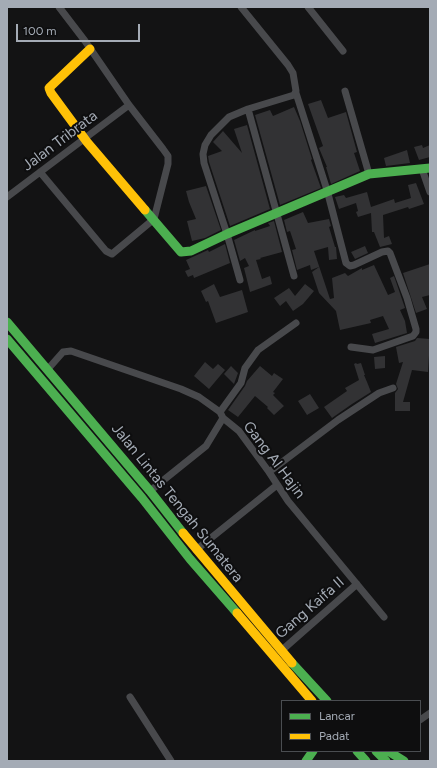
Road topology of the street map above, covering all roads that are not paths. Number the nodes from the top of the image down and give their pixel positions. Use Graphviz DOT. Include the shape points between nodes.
graph roads {
  1 [pos="59,7"];
  2 [pos="241,7"];
  3 [pos="308,7"];
  4 [pos="90,49"];
  5 [pos="343,51"];
  6 [pos="345,91"];
  7 [pos="296,92"];
  8 [pos="128,105"];
  9 [pos="248,109"];
  10 [pos="84,138"];
  11 [pos="426,168"];
  12 [pos="40,172"];
  13 [pos="370,174"];
  14 [pos="327,190"];
  15 [pos="430,192"];
  16 [pos="7,197"];
  17 [pos="277,214"];
  18 [pos="156,222"];
  19 [pos="227,234"];
  20 [pos="294,276"];
  21 [pos="240,280"];
  22 [pos="7,322"];
  23 [pos="296,323"];
  24 [pos="7,338"];
  25 [pos="351,347"];
  26 [pos="48,369"];
  27 [pos="393,388"];
  28 [pos="222,415"];
  29 [pos="269,472"];
  30 [pos="277,485"];
  31 [pos="150,491"];
  32 [pos="196,550"];
  33 [pos="357,584"];
  34 [pos="384,617"];
  35 [pos="281,651"];
  36 [pos="130,697"];
  37 [pos="311,700"];
  38 [pos="326,700"];
  39 [pos="430,713"];
  40 [pos="421,719"];
  41 [pos="312,752"];
  42 [pos="358,752"];
  43 [pos="377,752"];
  44 [pos="390,752"];
  45 [pos="171,761"];
  46 [pos="306,761"];
  47 [pos="366,761"];
  48 [pos="386,761"];
  49 [pos="404,761"];
  1 -- 4 [label="street"];
  2 -- 7 [label="street" via="288,65"];
  3 -- 5 [label="street"];
  4 -- 8 [label="street"];
  4 -- 10 [label="main road" via="49,88"];
  6 -- 13 [label="street"];
  7 -- 9 [label="street" via="294,95"];
  7 -- 14 [label="street"];
  8 -- 10 [label="street, Jalan Tribrata"];
  8 -- 18 [label="street" via="168,156"];
  9 -- 17 [label="street"];
  9 -- 19 [label="street" via="229,117 211,135 203,154 205,168"];
  10 -- 12 [label="street, Jalan Tribrata"];
  10 -- 18 [label="main road"];
  11 -- 13 [label="main road"];
  11 -- 15 [label="street"];
  12 -- 16 [label="street, Jalan Tribrata"];
  12 -- 18 [label="street" via="110,254"];
  13 -- 14 [label="main road"];
  14 -- 17 [label="main road"];
  14 -- 25 [label="street" via="346,263 350,266 382,252 390,252 416,327 413,336 373,350"];
  17 -- 19 [label="main road"];
  17 -- 20 [label="street"];
  18 -- 19 [label="main road" via="182,252"];
  19 -- 21 [label="street"];
  22 -- 26 [label="main road, Jalan Lintas Tengah Sumatera"];
  23 -- 28 [label="street" via="258,350 245,368 242,383"];
  24 -- 37 [label="main road, Jalan Lintas Tengah Sumatera" via="190,559"];
  26 -- 28 [label="street, Gang Al Hajin" via="62,352 71,351 199,397"];
  26 -- 31 [label="main road, Jalan Lintas Tengah Sumatera"];
  27 -- 29 [label="street" via="380,393 344,416"];
  28 -- 29 [label="street, Gang Al Hajin" via="239,431"];
  28 -- 31 [label="street" via="206,446"];
  29 -- 30 [label="street, Gang Al Hajin"];
  30 -- 32 [label="street"];
  30 -- 33 [label="street, Gang Al Hajin"];
  31 -- 32 [label="main road, Jalan Lintas Tengah Sumatera"];
  32 -- 35 [label="main road, Jalan Lintas Tengah Sumatera"];
  33 -- 34 [label="street, Gang Al Hajin"];
  33 -- 35 [label="street, Gang Kaifa II"];
  35 -- 38 [label="main road, Jalan Lintas Tengah Sumatera"];
  36 -- 45 [label="street"];
  39 -- 40 [label="street"];
  41 -- 46 [label="main road"];
  42 -- 47 [label="main road"];
  43 -- 48 [label="main road"];
  44 -- 49 [label="main road"];
}
